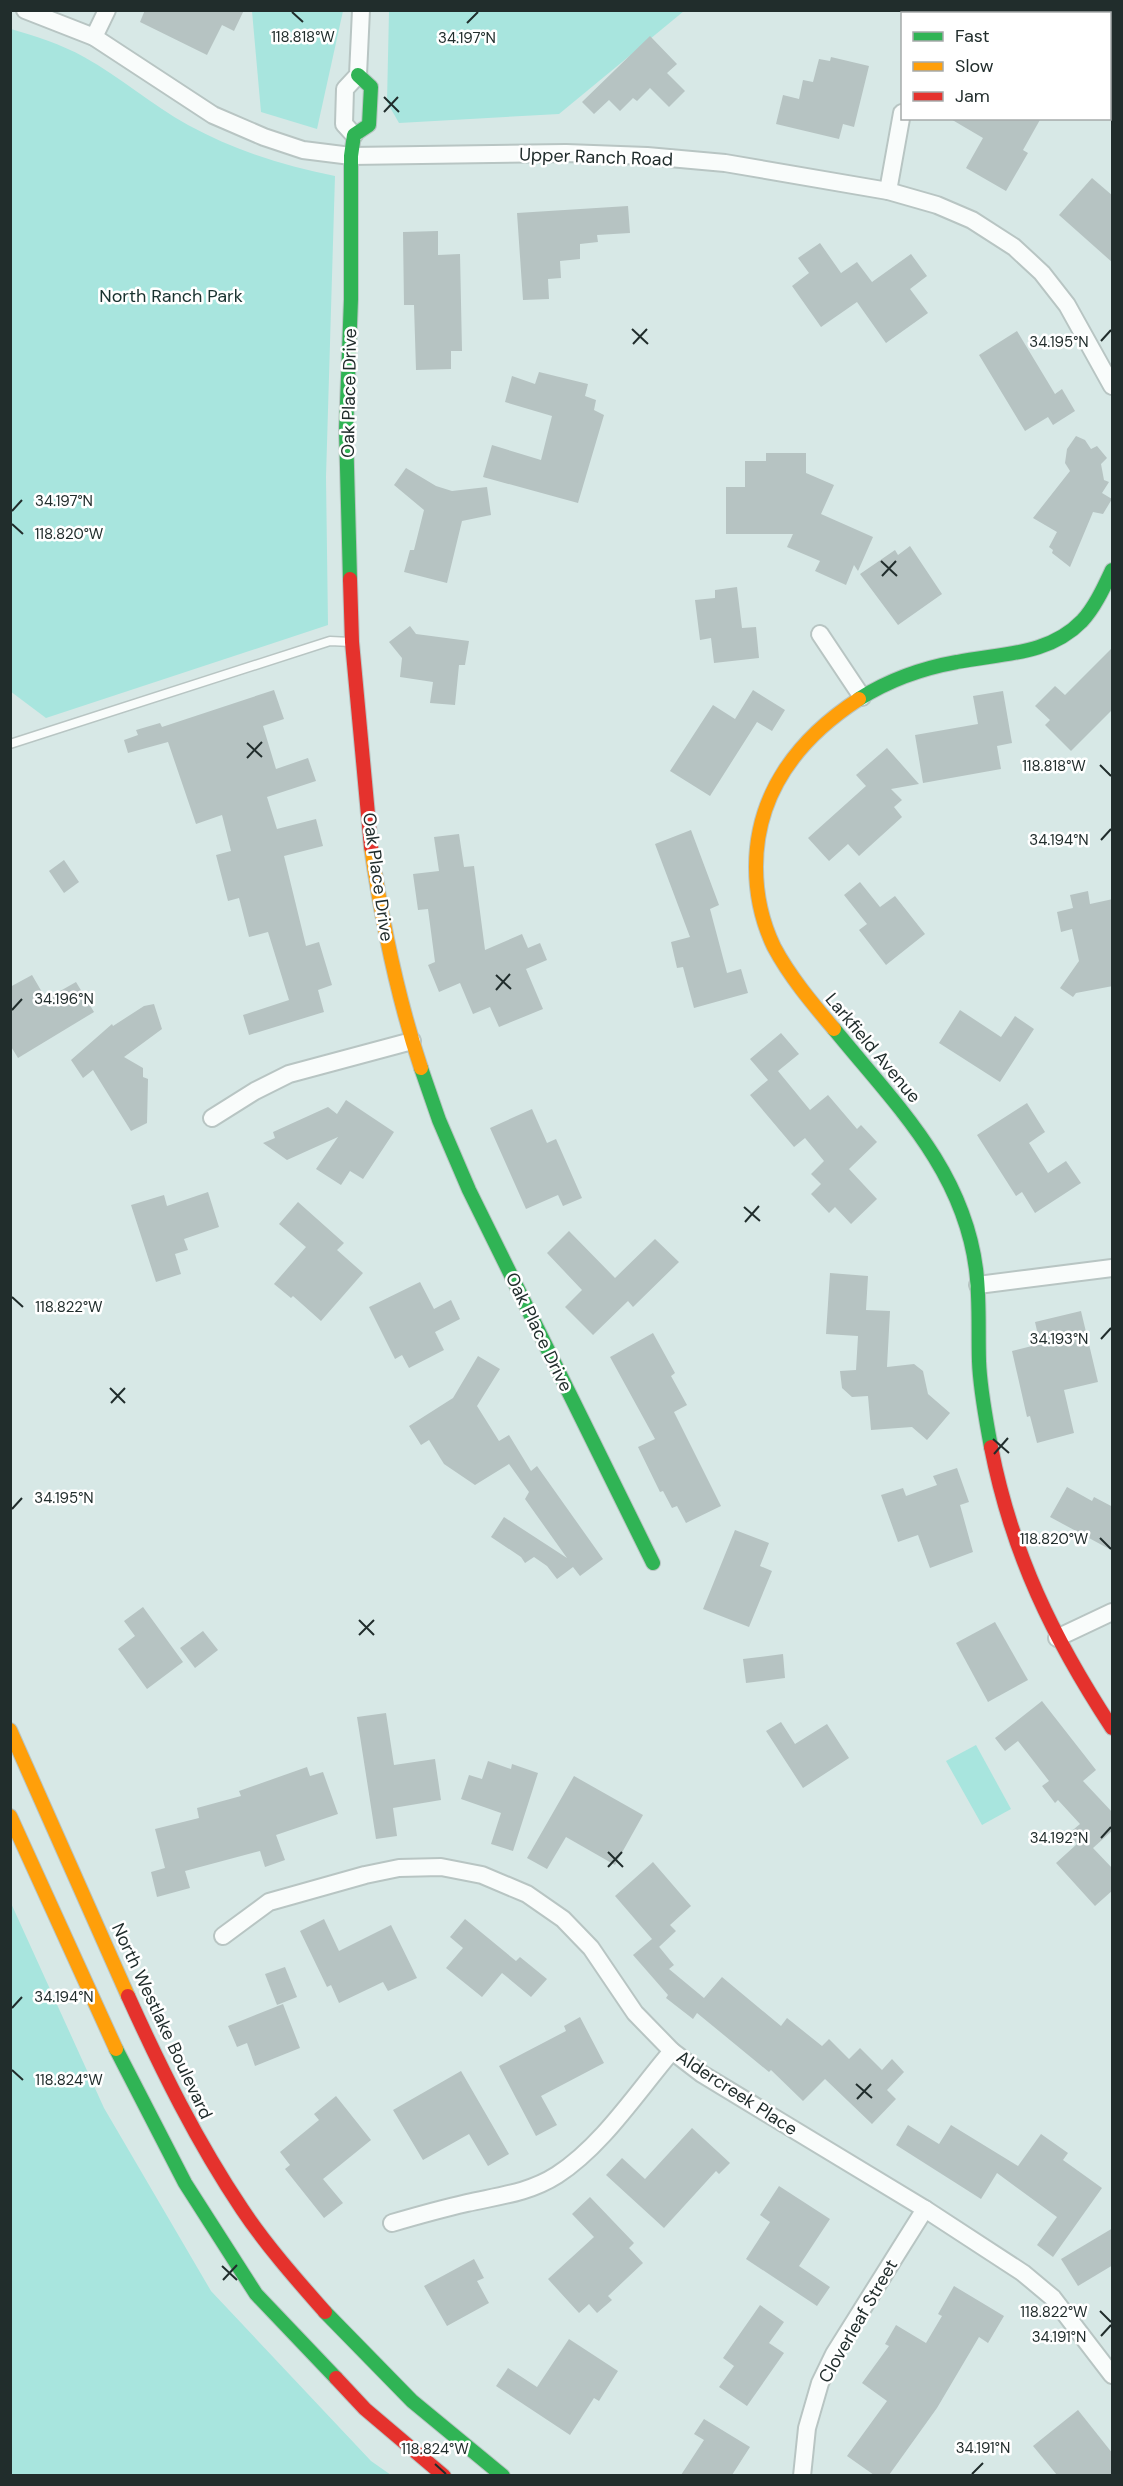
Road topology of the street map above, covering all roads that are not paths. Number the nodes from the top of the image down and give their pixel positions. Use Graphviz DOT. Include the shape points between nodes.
graph roads {
  1 [pos="25,10"];
  2 [pos="107,10"];
  3 [pos="361,10"];
  4 [pos="94,37"];
  5 [pos="358,75"];
  6 [pos="902,120"];
  7 [pos="354,135"];
  8 [pos="351,156"];
  9 [pos="888,191"];
  10 [pos="1113,386"];
  11 [pos="1113,570"];
  12 [pos="820,634"];
  13 [pos="352,642"];
  14 [pos="862,697"];
  15 [pos="10,744"];
  16 [pos="412,1041"];
  17 [pos="212,1118"];
  18 [pos="1113,1268"];
  19 [pos="978,1285"];
  20 [pos="653,1563"];
  21 [pos="1113,1612"];
  22 [pos="1057,1638"];
  23 [pos="1113,1728"];
  24 [pos="10,1730"];
  25 [pos="10,1816"];
  26 [pos="223,1936"];
  27 [pos="672,2051"];
  28 [pos="925,2209"];
  29 [pos="392,2223"];
  30 [pos="1113,2374"];
  31 [pos="444,2475"];
  32 [pos="503,2475"];
  33 [pos="802,2475"];
  1 -- 4 [label="street, Upper Ranch Road"];
  2 -- 4 [label="street"];
  3 -- 5 [label="street, Oak Place Drive"];
  4 -- 8 [label="street, Upper Ranch Road" via="213,115 303,150"];
  5 -- 7 [label="street, Oak Place Drive" via="345,89 344,124"];
  5 -- 7 [label="street, Oak Place Drive" via="371,87 369,125"];
  6 -- 9 [label="street"];
  7 -- 8 [label="street, Oak Place Drive"];
  8 -- 9 [label="street, Upper Ranch Road" via="647,156 725,164"];
  8 -- 13 [label="street, Oak Place Drive" via="346,430"];
  9 -- 10 [label="street, Upper Ranch Road" via="954,212 1014,247 1042,273 1067,305"];
  11 -- 14 [label="street, Larkfield Avenue" via="1082,621 1054,640 1018,655 923,669"];
  12 -- 14 [label="street"];
  13 -- 15 [label="lane" via="330,641"];
  13 -- 16 [label="street, Oak Place Drive" via="381,913"];
  14 -- 19 [label="street, Larkfield Avenue" via="805,742 773,788 757,846 759,905 770,941 788,974 919,1131 941,1165 966,1220"];
  16 -- 17 [label="street" via="289,1074"];
  16 -- 20 [label="street, Oak Place Drive" via="439,1120 469,1190"];
  18 -- 19 [label="street"];
  19 -- 22 [label="street, Larkfield Avenue" via="980,1384 991,1453 1020,1555"];
  21 -- 22 [label="street"];
  22 -- 23 [label="street, Larkfield Avenue"];
  24 -- 32 [label="street, North Westlake Boulevard" via="157,2060 180,2107 241,2207 316,2305 362,2355 457,2441"];
  25 -- 31 [label="street" via="120,2058 185,2183 256,2294 365,2409"];
  26 -- 27 [label="street, Aldercreek Place" via="269,1902 365,1875 399,1868 441,1867 482,1875 527,1894 563,1919 591,1948 635,2013"];
  27 -- 28 [label="street, Aldercreek Place" via="702,2074"];
  27 -- 29 [label="street" via="592,2146 557,2175 527,2190"];
  28 -- 30 [label="street, Aldercreek Place" via="1023,2273 1053,2298"];
  28 -- 33 [label="street, Cloverleaf Street" via="820,2383 807,2428"];
}
